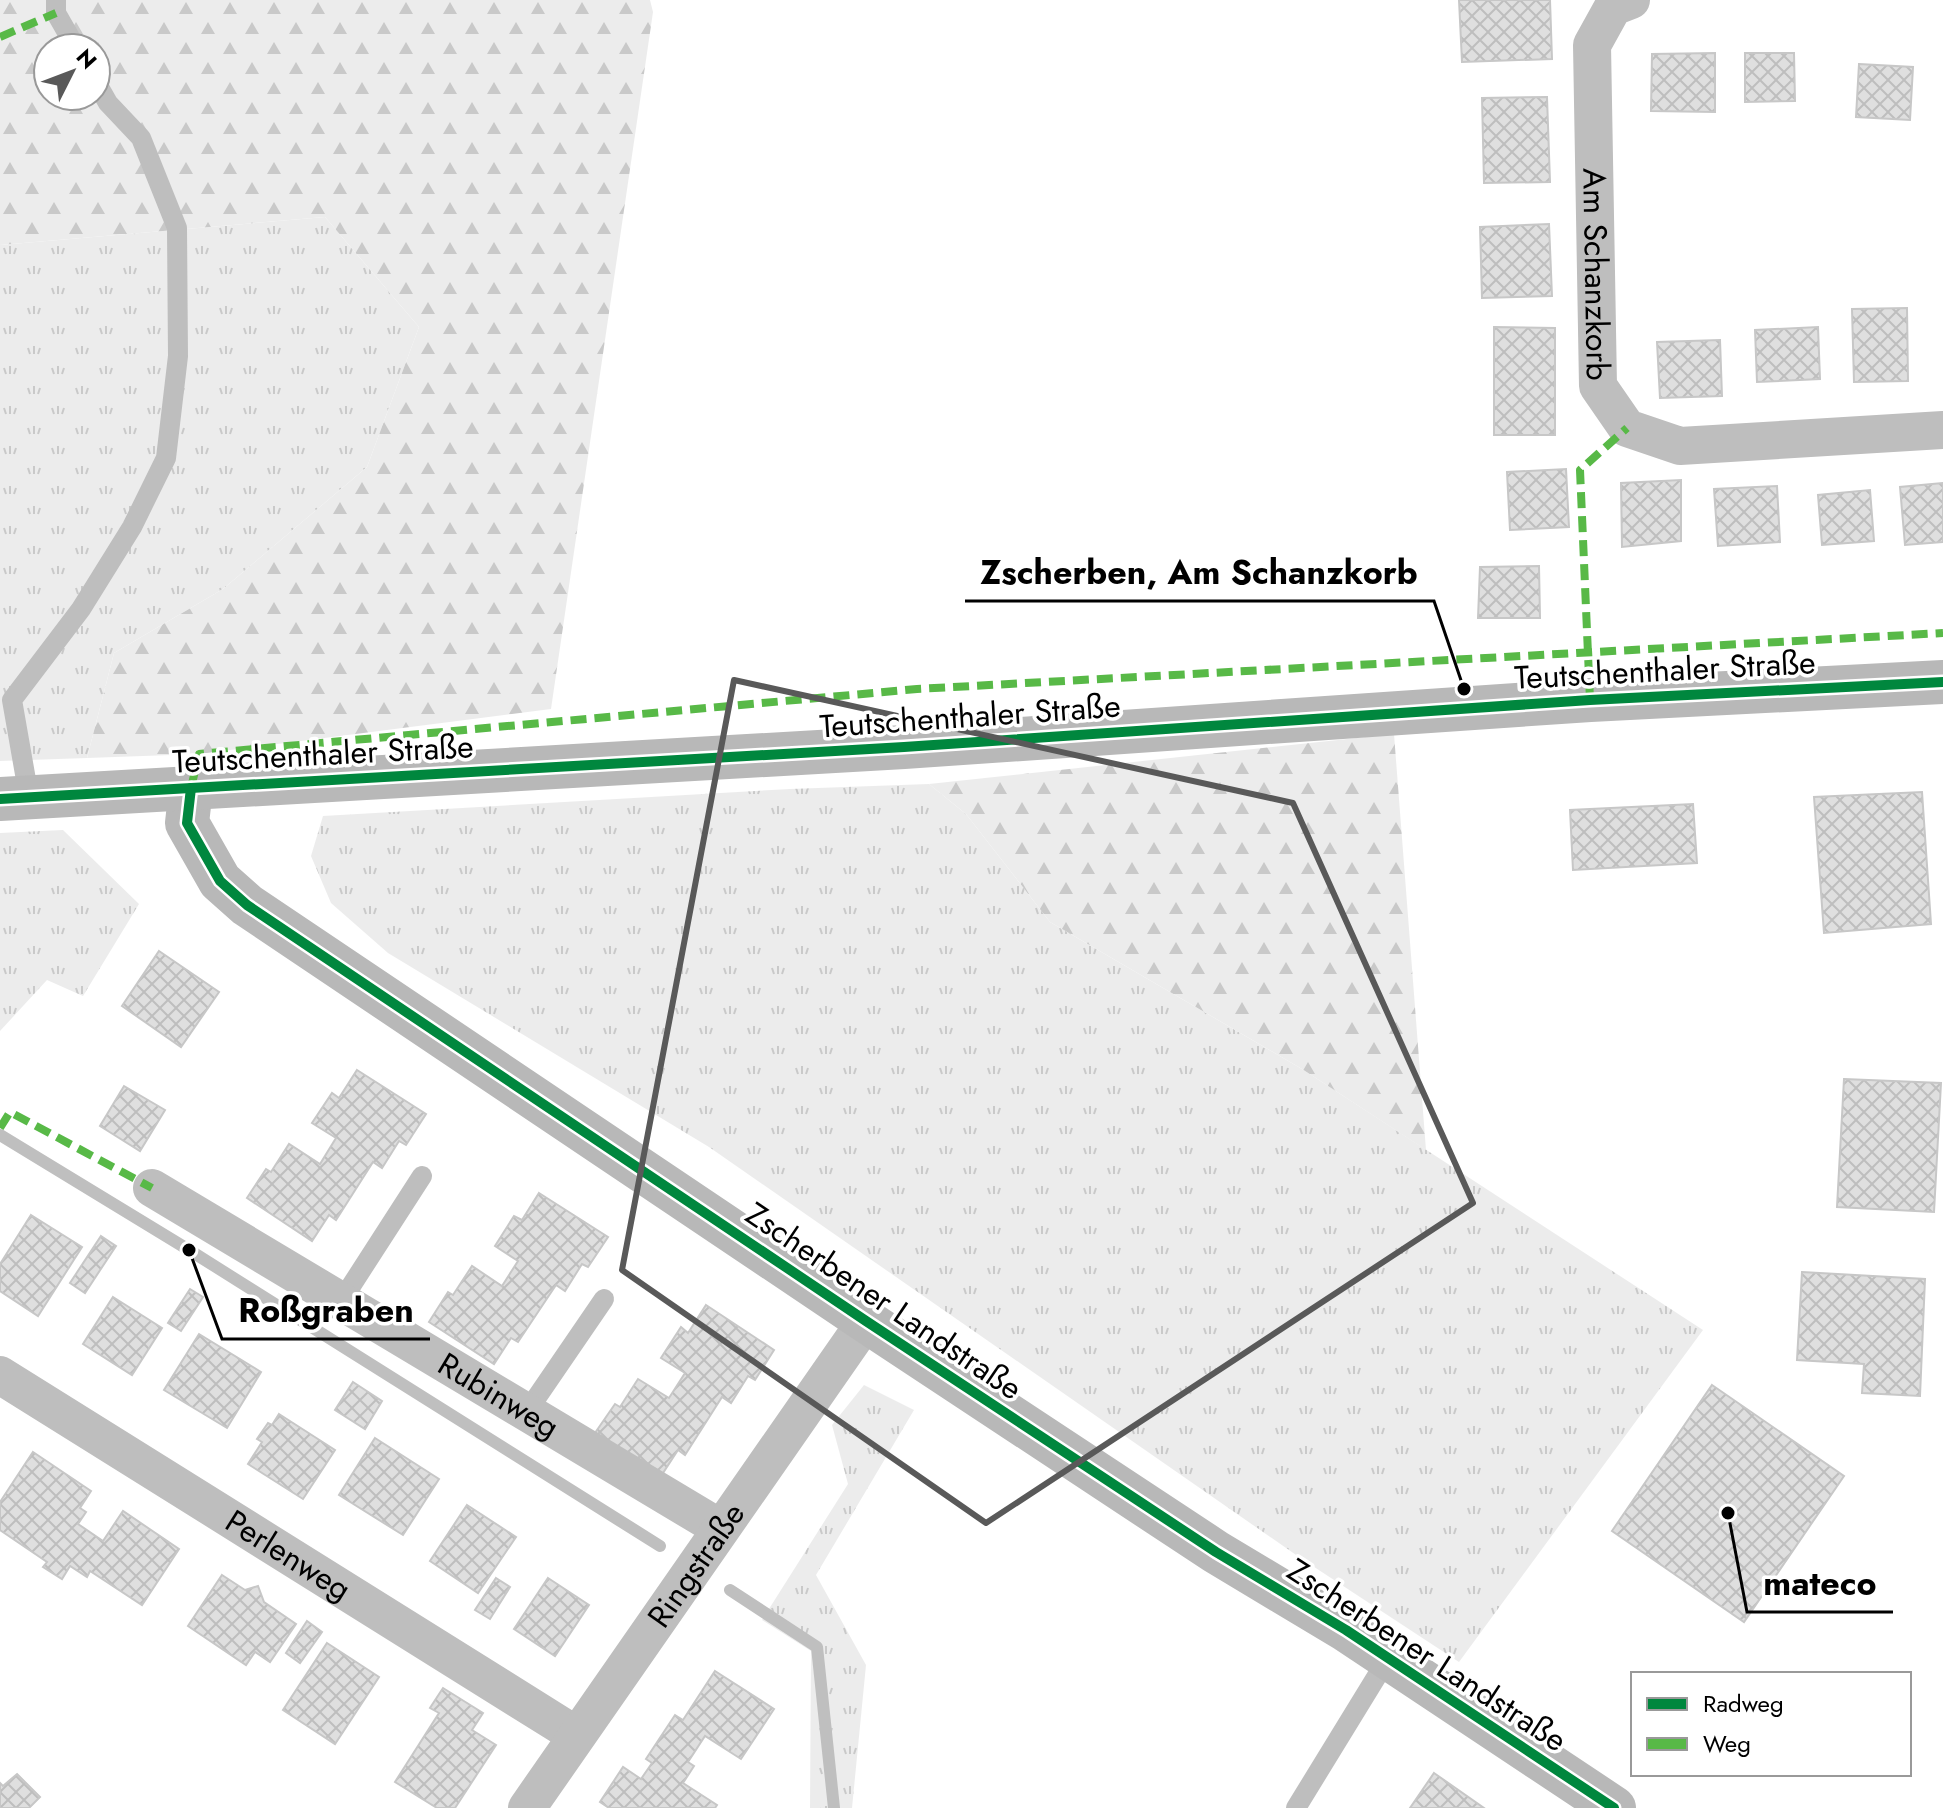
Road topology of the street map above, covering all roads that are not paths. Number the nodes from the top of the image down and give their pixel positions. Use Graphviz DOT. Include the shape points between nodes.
graph roads {
  1 [pos="56,0"];
  2 [pos="1616,2"];
  3 [pos="67,32"];
  4 [pos="112,107"];
  5 [pos="1943,430"];
  6 [pos="1943,682"];
  7 [pos="191,788"];
  8 [pos="14,798"];
  9 [pos="422,1176"];
  10 [pos="152,1188"];
  11 [pos="604,1299"];
  12 [pos="342,1300"];
  13 [pos="866,1321"];
  14 [pos="0,1375"];
  15 [pos="526,1413"];
  16 [pos="720,1528"];
  17 [pos="1388,1658"];
  18 [pos="576,1735"];
  19 [pos="527,1808"];
  20 [pos="1296,1808"];
  21 [pos="1614,1808"];
  1 -- 3 [label="lane" via="56,13"];
  2 -- 5 [label="street, Am Schanzkorb" via="1592,45 1598,386 1627,428 1680,446"];
  4 -- 8 [label="lane" via="141,138 177,228 178,356 166,458 132,527 81,609 12,700"];
  6 -- 7 [label="street, Teutschenthaler Straße"];
  7 -- 8 [label="street, Teutschenthaler Straße"];
  7 -- 13 [label="street, Zscherbener Landstraße" via="187,823 220,881 247,905"];
  9 -- 12 [label="lane"];
  10 -- 12 [label="street, Rubinweg"];
  11 -- 15 [label="lane"];
  12 -- 15 [label="street, Rubinweg"];
  13 -- 16 [label="street, Ringstraße"];
  13 -- 17 [label="street, Zscherbener Landstraße"];
  14 -- 18 [label="street, Perlenweg"];
  15 -- 16 [label="street, Rubinweg"];
  16 -- 18 [label="street, Ringstraße"];
  17 -- 20 [label="lane"];
  17 -- 21 [label="street, Zscherbener Landstraße"];
  18 -- 19 [label="street, Ringstraße"];
}
